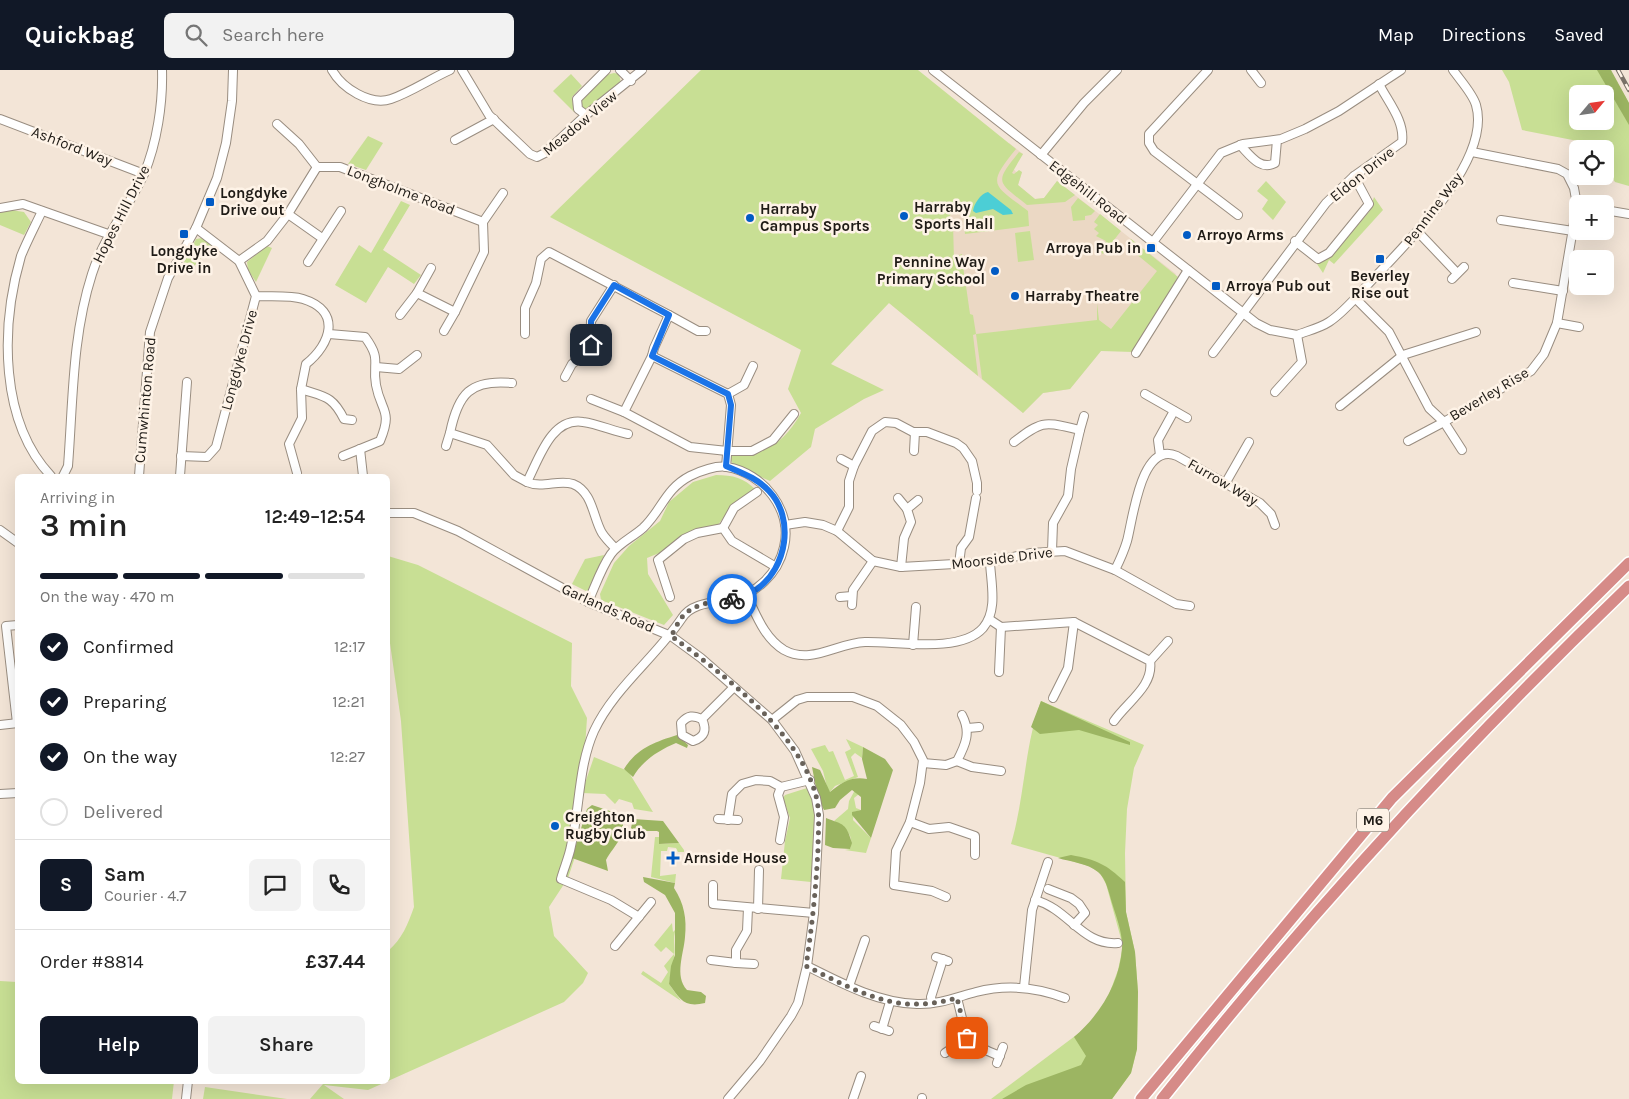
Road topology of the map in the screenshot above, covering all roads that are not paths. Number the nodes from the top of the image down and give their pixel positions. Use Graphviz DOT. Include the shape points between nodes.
graph roads {
  1 [pos="162,70"];
  2 [pos="234,70"];
  3 [pos="332,70"];
  4 [pos="450,70"];
  5 [pos="462,70"];
  6 [pos="606,70"];
  7 [pos="620,70"];
  8 [pos="642,70"];
  9 [pos="933,70"];
  10 [pos="1117,70"];
  11 [pos="1208,70"];
  12 [pos="1251,70"];
  13 [pos="1400,70"];
  14 [pos="1453,70"];
  15 [pos="631,81"];
  16 [pos="1261,83"];
  17 [pos="1379,84"];
  18 [pos="586,115"];
  19 [pos="0,119"];
  20 [pos="494,119"];
  21 [pos="277,124"];
  22 [pos="455,140"];
  23 [pos="1277,140"];
  24 [pos="1240,146"];
  25 [pos="1472,152"];
  26 [pos="1041,155"];
  27 [pos="317,166"];
  28 [pos="144,174"];
  29 [pos="1354,176"];
  30 [pos="1198,185"];
  31 [pos="503,193"];
  32 [pos="1574,195"];
  33 [pos="0,208"];
  34 [pos="42,211"];
  35 [pos="341,211"];
  36 [pos="1614,212"];
  37 [pos="288,214"];
  38 [pos="1629,214"];
  39 [pos="1238,215"];
  40 [pos="1501,220"];
  41 [pos="483,222"];
  42 [pos="196,228"];
  43 [pos="1569,230"];
  44 [pos="1418,232"];
  45 [pos="108,234"];
  46 [pos="322,238"];
  47 [pos="1572,240"];
  48 [pos="1153,242"];
  49 [pos="1295,242"];
  50 [pos="239,261"];
  51 [pos="308,262"];
  52 [pos="1568,266"];
  53 [pos="1464,267"];
  54 [pos="431,268"];
  55 [pos="1188,270"];
  56 [pos="1513,283"];
  57 [pos="614,285"];
  58 [pos="1564,291"];
  59 [pos="416,293"];
  60 [pos="256,296"];
  61 [pos="1355,298"];
  62 [pos="456,312"];
  63 [pos="1244,314"];
  64 [pos="669,315"];
  65 [pos="400,316"];
  66 [pos="1556,323"];
  67 [pos="1579,327"];
  68 [pos="706,331"];
  69 [pos="444,332"];
  70 [pos="1476,332"];
  71 [pos="329,334"];
  72 [pos="525,334"];
  73 [pos="1297,335"];
  74 [pos="1136,353"];
  75 [pos="1212,353"];
  76 [pos="417,355"];
  77 [pos="1402,355"];
  78 [pos="652,356"];
  79 [pos="753,366"];
  80 [pos="376,367"];
  81 [pos="0,369"];
  82 [pos="565,377"];
  83 [pos="188,382"];
  84 [pos="512,383"];
  85 [pos="301,389"];
  86 [pos="1275,392"];
  87 [pos="728,394"];
  88 [pos="1145,394"];
  89 [pos="591,399"];
  90 [pos="1340,406"];
  91 [pos="1174,411"];
  92 [pos="624,412"];
  93 [pos="794,414"];
  94 [pos="1084,416"];
  95 [pos="1187,418"];
  96 [pos="352,420"];
  97 [pos="1444,422"];
  98 [pos="1080,430"];
  99 [pos="915,432"];
  100 [pos="450,433"];
  101 [pos="628,434"];
  102 [pos="1408,441"];
  103 [pos="1014,442"];
  104 [pos="1249,442"];
  105 [pos="446,446"];
  106 [pos="360,449"];
  107 [pos="1462,450"];
  108 [pos="914,451"];
  109 [pos="727,452"];
  110 [pos="1160,454"];
  111 [pos="181,456"];
  112 [pos="343,456"];
  113 [pos="841,459"];
  114 [pos="726,466"];
  115 [pos="854,466"];
  116 [pos="297,473"];
  117 [pos="48,474"];
  118 [pos="64,474"];
  119 [pos="140,474"];
  120 [pos="180,474"];
  121 [pos="362,474"];
  122 [pos="527,482"];
  123 [pos="1225,484"];
  124 [pos="757,492"];
  125 [pos="898,498"];
  126 [pos="918,500"];
  127 [pos="907,509"];
  128 [pos="390,513"];
  129 [pos="784,525"];
  130 [pos="1275,525"];
  131 [pos="723,528"];
  132 [pos="0,531"];
  133 [pos="837,531"];
  134 [pos="15,541"];
  135 [pos="615,548"];
  136 [pos="1052,551"];
  137 [pos="873,561"];
  138 [pos="990,562"];
  139 [pos="1629,563"];
  140 [pos="959,564"];
  141 [pos="776,567"];
  142 [pos="901,568"];
  143 [pos="1116,570"];
  144 [pos="1629,586"];
  145 [pos="746,594"];
  146 [pos="670,597"];
  147 [pos="840,597"];
  148 [pos="588,602"];
  149 [pos="1190,606"];
  150 [pos="916,607"];
  151 [pos="989,619"];
  152 [pos="1074,622"];
  153 [pos="15,625"];
  154 [pos="1001,627"];
  155 [pos="671,636"];
  156 [pos="1168,641"];
  157 [pos="913,645"];
  158 [pos="1150,661"];
  159 [pos="1000,672"];
  160 [pos="734,687"];
  161 [pos="1054,698"];
  162 [pos="15,705"];
  163 [pos="962,715"];
  164 [pos="702,719"];
  165 [pos="772,720"];
  166 [pos="1114,721"];
  167 [pos="15,723"];
  168 [pos="0,725"];
  169 [pos="979,727"];
  170 [pos="968,728"];
  171 [pos="957,761"];
  172 [pos="923,763"];
  173 [pos="1001,771"];
  174 [pos="810,780"];
  175 [pos="781,787"];
  176 [pos="15,793"];
  177 [pos="0,794"];
  178 [pos="718,819"];
  179 [pos="728,820"];
  180 [pos="738,820"];
  181 [pos="910,822"];
  182 [pos="780,840"];
  183 [pos="975,855"];
  184 [pos="1048,862"];
  185 [pos="759,870"];
  186 [pos="713,885"];
  187 [pos="1048,889"];
  188 [pos="946,897"];
  189 [pos="1070,898"];
  190 [pos="1035,900"];
  191 [pos="651,902"];
  192 [pos="748,908"];
  193 [pos="758,909"];
  194 [pos="1060,910"];
  195 [pos="814,913"];
  196 [pos="639,917"];
  197 [pos="1074,925"];
  198 [pos="865,939"];
  199 [pos="1118,943"];
  200 [pos="615,946"];
  201 [pos="943,959"];
  202 [pos="711,960"];
  203 [pos="736,962"];
  204 [pos="754,964"];
  205 [pos="806,966"];
  206 [pos="849,986"];
  207 [pos="1024,987"];
  208 [pos="957,998"];
  209 [pos="1066,998"];
  210 [pos="890,1002"];
  211 [pos="932,1003"];
  212 [pos="881,1029"];
  213 [pos="967,1038"];
  214 [pos="1003,1047"];
  215 [pos="945,1053"];
  216 [pos="861,1076"];
  217 [pos="188,1084"];
  218 [pos="186,1099"];
  219 [pos="728,1099"];
  220 [pos="853,1099"];
  221 [pos="1141,1099"];
  222 [pos="1162,1099"];
  1 -- 28 [label="street, Hopes Hill Drive" via="158,122"];
  2 -- 42 [label="street, Cumwhinton Road" via="226,142"];
  3 -- 4 [label="street" via="350,90 370,99 389,100"];
  5 -- 20 [label="street, Meadow View"];
  6 -- 18 [label="street" via="577,99 578,109"];
  7 -- 15 [label="street"];
  8 -- 15 [label="street, Meadow View"];
  9 -- 26 [label="street, Edgehill Road"];
  10 -- 26 [label="street" via="1084,103"];
  11 -- 30 [label="street" via="1153,130 1149,139 1154,151"];
  12 -- 16 [label="street"];
  13 -- 17 [label="street"];
  14 -- 25 [label="street, Pennine Way" via="1476,105 1477,124"];
  15 -- 18 [label="street, Meadow View"];
  17 -- 23 [label="street" via="1339,111"];
  17 -- 29 [label="street, Eldon Drive" via="1404,131 1402,142"];
  18 -- 20 [label="street, Meadow View" via="537,157"];
  19 -- 28 [label="street, Ashford Way"];
  20 -- 22 [label="street"];
  21 -- 27 [label="street"];
  23 -- 24 [label="street"];
  23 -- 24 [label="street" via="1275,163 1268,167 1262,166"];
  24 -- 30 [label="street" via="1222,153"];
  25 -- 32 [label="street, Beverley Rise" via="1558,169 1567,174"];
  25 -- 44 [label="street, Pennine Way" via="1463,170"];
  26 -- 48 [label="street, Edgehill Road"];
  27 -- 37 [label="street"];
  27 -- 41 [label="street, Longholme Road" via="340,167"];
  28 -- 45 [label="street, Hopes Hill Drive"];
  29 -- 49 [label="street, Eldon Drive" via="1326,203"];
  29 -- 49 [label="street" via="1369,204 1329,253 1318,259"];
  30 -- 39 [label="street"];
  30 -- 48 [label="street"];
  31 -- 41 [label="street"];
  33 -- 34 [label="street" via="24,204"];
  34 -- 45 [label="street"];
  34 -- 81 [label="street" via="22,254 7,307"];
  35 -- 46 [label="street"];
  36 -- 38 [label="street"];
  37 -- 46 [label="street"];
  37 -- 50 [label="street" via="267,241"];
  40 -- 43 [label="street"];
  41 -- 62 [label="street" via="484,252"];
  42 -- 50 [label="street, Longdyke Drive"];
  42 -- 119 [label="street, Cumwhinton Road" via="168,278 150,332"];
  44 -- 53 [label="street" via="1454,276"];
  44 -- 61 [label="street, Pennine Way"];
  45 -- 118 [label="street, Hopes Hill Drive" via="83,307 68,466"];
  46 -- 51 [label="street"];
  47 -- 52 [label="street, Beverley Rise"];
  48 -- 55 [label="street, Edgehill Road"];
  49 -- 63 [label="street, Eldon Drive"];
  50 -- 60 [label="street, Longdyke Drive"];
  52 -- 58 [label="street, Beverley Rise"];
  54 -- 59 [label="street"];
  55 -- 63 [label="street, Edgehill Road"];
  55 -- 74 [label="street"];
  56 -- 58 [label="street"];
  57 -- 64 [label="street"];
  57 -- 72 [label="street" via="549,252 544,255 525,308"];
  57 -- 82 [label="street" via="591,321 590,350 572,364"];
  58 -- 66 [label="street, Beverley Rise"];
  59 -- 62 [label="street"];
  59 -- 65 [label="street"];
  60 -- 71 [label="street" via="302,298 319,305 328,319"];
  60 -- 111 [label="street, Longdyke Drive" via="216,447 206,457"];
  61 -- 73 [label="street, Pennine Way" via="1329,322"];
  61 -- 77 [label="street, Beverley Rise" via="1389,332"];
  62 -- 69 [label="street"];
  63 -- 73 [label="street, Edgehill Road" via="1270,330"];
  63 -- 75 [label="street, Eldon Drive"];
  64 -- 68 [label="street" via="698,331"];
  64 -- 78 [label="street"];
  66 -- 67 [label="street"];
  66 -- 97 [label="street, Beverley Rise" via="1544,354 1531,371"];
  70 -- 77 [label="street"];
  71 -- 80 [label="street" via="365,337 375,350"];
  71 -- 85 [label="street" via="318,355 306,364"];
  73 -- 86 [label="street" via="1302,362"];
  76 -- 80 [label="street" via="399,368"];
  77 -- 90 [label="street"];
  77 -- 97 [label="street, Beverley Rise" via="1429,408"];
  78 -- 87 [label="street"];
  78 -- 92 [label="street"];
  79 -- 87 [label="street" via="744,385"];
  80 -- 106 [label="street" via="376,385 387,413 386,426 380,441"];
  81 -- 117 [label="street" via="11,420 31,456"];
  83 -- 111 [label="street"];
  84 -- 100 [label="street" via="482,384 469,390 456,406"];
  85 -- 96 [label="street" via="328,396 344,419"];
  85 -- 116 [label="street" via="302,418 289,444"];
  87 -- 109 [label="street" via="731,405"];
  88 -- 91 [label="street"];
  89 -- 92 [label="street"];
  91 -- 95 [label="street"];
  91 -- 110 [label="street" via="1158,440"];
  92 -- 109 [label="street" via="690,447"];
  93 -- 109 [label="street" via="773,440 752,451"];
  94 -- 98 [label="street"];
  97 -- 102 [label="street"];
  97 -- 107 [label="street"];
  98 -- 103 [label="street" via="1048,422 1036,425"];
  98 -- 136 [label="street" via="1070,469 1068,496 1054,523"];
  99 -- 108 [label="street"];
  99 -- 115 [label="street" via="896,423 881,424 872,431"];
  99 -- 140 [label="street" via="949,438 963,448 974,469 976,495 969,537 961,548"];
  100 -- 105 [label="street"];
  100 -- 122 [label="street" via="487,445 514,475"];
  101 -- 122 [label="street" via="584,422 566,423 547,443"];
  104 -- 123 [label="street"];
  106 -- 112 [label="street"];
  106 -- 121 [label="street"];
  109 -- 114 [label="street"];
  110 -- 123 [label="street, Furrow Way" via="1177,456"];
  110 -- 143 [label="street" via="1142,480 1126,546"];
  111 -- 120 [label="street"];
  113 -- 115 [label="street"];
  114 -- 129 [label="street" via="753,478 770,491 780,507"];
  114 -- 135 [label="street" via="695,474 676,485 648,523"];
  115 -- 133 [label="street" via="849,481 849,507"];
  122 -- 135 [label="street" via="540,486 561,482 579,487 590,502 602,532"];
  123 -- 130 [label="street, Furrow Way" via="1264,506"];
  124 -- 131 [label="street" via="734,508"];
  125 -- 127 [label="street"];
  126 -- 127 [label="street"];
  127 -- 142 [label="street" via="911,522 904,538"];
  128 -- 148 [label="street, Garlands Road" via="414,513 458,530"];
  129 -- 133 [label="street, Moorside Drive" via="805,522"];
  129 -- 141 [label="street" via="784,547"];
  131 -- 141 [label="street" via="732,541"];
  131 -- 146 [label="street" via="684,539 658,560"];
  132 -- 134 [label="street"];
  133 -- 137 [label="street, Moorside Drive"];
  135 -- 148 [label="street"];
  136 -- 138 [label="street, Moorside Drive"];
  136 -- 143 [label="street, Moorside Drive" via="1072,553"];
  137 -- 142 [label="street, Moorside Drive"];
  137 -- 147 [label="street" via="854,587 852,601"];
  138 -- 140 [label="street, Moorside Drive"];
  138 -- 151 [label="street" via="992,614"];
  139 -- 221 [label="highway, M6" via="1392,798"];
  140 -- 142 [label="street, Moorside Drive"];
  141 -- 145 [label="street" via="761,586"];
  143 -- 149 [label="street, Moorside Drive" via="1176,604"];
  144 -- 222 [label="highway, M6" via="1409,811 1235,1010"];
  145 -- 155 [label="street" via="696,607 682,617"];
  145 -- 157 [label="street" via="769,638 784,650 800,656 864,642"];
  148 -- 155 [label="street, Garlands Road"];
  150 -- 157 [label="street"];
  151 -- 154 [label="street"];
  151 -- 157 [label="street" via="981,630 957,642"];
  152 -- 154 [label="street"];
  152 -- 158 [label="street"];
  152 -- 161 [label="street" via="1068,668"];
  153 -- 162 [label="street" via="6,626"];
  154 -- 159 [label="street"];
  155 -- 160 [label="street, Garlands Road"];
  155 -- 196 [label="street" via="617,696 594,731 583,769 571,848 561,879 611,900"];
  156 -- 158 [label="street"];
  158 -- 166 [label="street" via="1152,672 1146,684"];
  160 -- 164 [label="street"];
  160 -- 165 [label="street, Garlands Road"];
  163 -- 170 [label="street"];
  165 -- 172 [label="street" via="807,697 853,697 877,706 901,724"];
  165 -- 174 [label="street, Garlands Road" via="795,751"];
  167 -- 168 [label="street"];
  169 -- 170 [label="street"];
  170 -- 171 [label="street" via="966,746"];
  171 -- 172 [label="street" via="946,765"];
  171 -- 173 [label="street" via="972,767"];
  172 -- 181 [label="street"];
  174 -- 175 [label="street"];
  174 -- 195 [label="street, Garlands Road" via="819,815"];
  175 -- 179 [label="street" via="761,780 742,784 730,798"];
  175 -- 182 [label="street" via="778,795 784,817"];
  176 -- 177 [label="street"];
  178 -- 179 [label="street"];
  179 -- 180 [label="street"];
  181 -- 183 [label="street" via="929,829 949,827 975,836"];
  181 -- 188 [label="street" via="896,851 894,885 932,890"];
  184 -- 190 [label="street"];
  185 -- 193 [label="street"];
  186 -- 192 [label="street" via="713,904"];
  187 -- 189 [label="street"];
  189 -- 194 [label="street"];
  189 -- 197 [label="street" via="1084,913"];
  190 -- 194 [label="street"];
  190 -- 207 [label="street"];
  191 -- 196 [label="street"];
  192 -- 193 [label="street"];
  192 -- 203 [label="street" via="747,931 736,950"];
  193 -- 195 [label="street"];
  194 -- 197 [label="street"];
  195 -- 205 [label="street, Garlands Road"];
  196 -- 200 [label="street"];
  197 -- 199 [label="street" via="1101,942"];
  198 -- 206 [label="street"];
  201 -- 211 [label="street"];
  202 -- 203 [label="street"];
  203 -- 204 [label="street"];
  205 -- 206 [label="street"];
  205 -- 219 [label="street, Garlands Road" via="798,1003 791,1016 760,1061"];
  206 -- 210 [label="street"];
  207 -- 208 [label="street" via="995,988"];
  207 -- 209 [label="street" via="1046,990"];
  208 -- 211 [label="street"];
  208 -- 213 [label="street"];
  210 -- 211 [label="street"];
  210 -- 212 [label="street"];
  213 -- 214 [label="street" via="999,1060"];
  213 -- 215 [label="street"];
  216 -- 220 [label="street"];
  217 -- 218 [label="street"];
}
